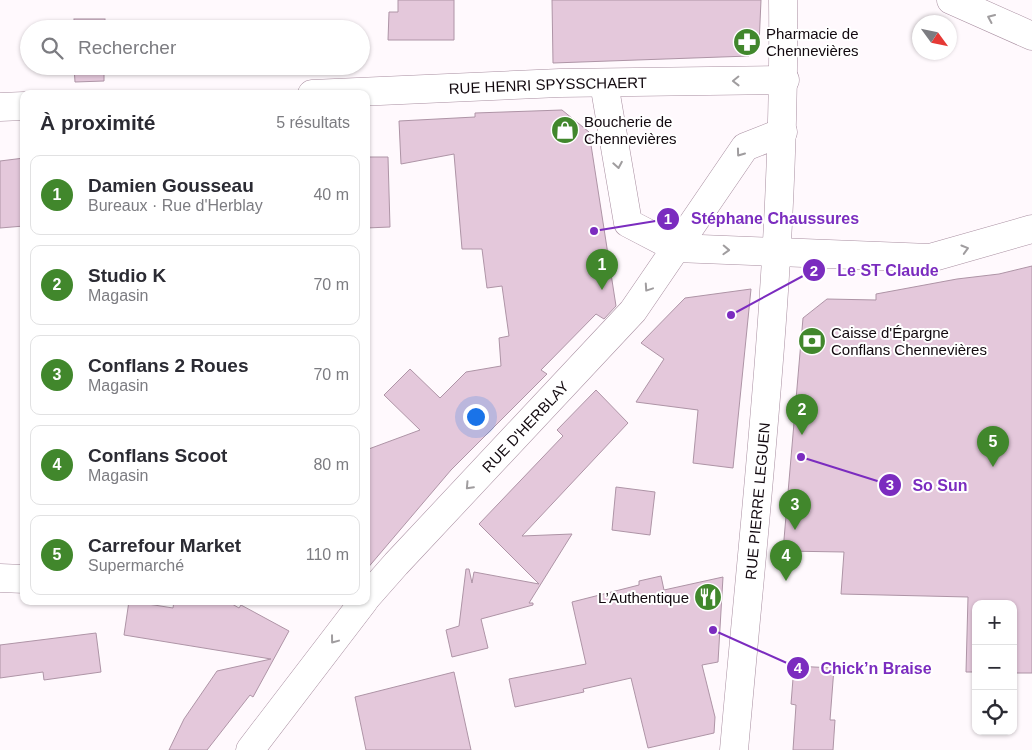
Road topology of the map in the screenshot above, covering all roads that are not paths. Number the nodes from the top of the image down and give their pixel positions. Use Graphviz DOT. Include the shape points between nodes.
graph roads {
  1 [pos="783,0"];
  2 [pos="951,0"];
  3 [pos="1032,36"];
  4 [pos="784,80"];
  5 [pos="604,82"];
  6 [pos="370,92"];
  7 [pos="20,106"];
  8 [pos="0,107"];
  9 [pos="783,132"];
  10 [pos="1032,229"];
  11 [pos="676,248"];
  12 [pos="778,252"];
  13 [pos="0,578"];
  14 [pos="20,579"];
  15 [pos="370,591"];
  16 [pos="359,605"];
  17 [pos="250,750"];
  18 [pos="734,750"];
  1 -- 4 [label="main road, RUE PIERRE LEGUEN"];
  3 -- 2 [label="main road, one-way"];
  4 -- 5 [label="main road, RUE HENRI SPYSSCHAERT, one-way"];
  4 -- 9 [label="main road, RUE PIERRE LEGUEN"];
  5 -- 6 [label="main road, RUE HENRI SPYSSCHAERT"];
  5 -- 11 [label="main road, one-way" via="628,223"];
  7 -- 8 [label="main road"];
  9 -- 11 [label="main road, RUE D'HERBLAY, one-way" via="744,147"];
  9 -- 12 [label="main road, RUE PIERRE LEGUEN"];
  12 -- 10 [label="main road, one-way" via="930,258"];
  11 -- 12 [label="main road, one-way"];
  11 -- 15 [label="main road, RUE D'HERBLAY, one-way" via="633,311"];
  12 -- 18 [label="main road, RUE PIERRE LEGUEN"];
  13 -- 14 [label="main road"];
  16 -- 17 [label="main road, RUE D'HERBLAY, one-way"];
}
